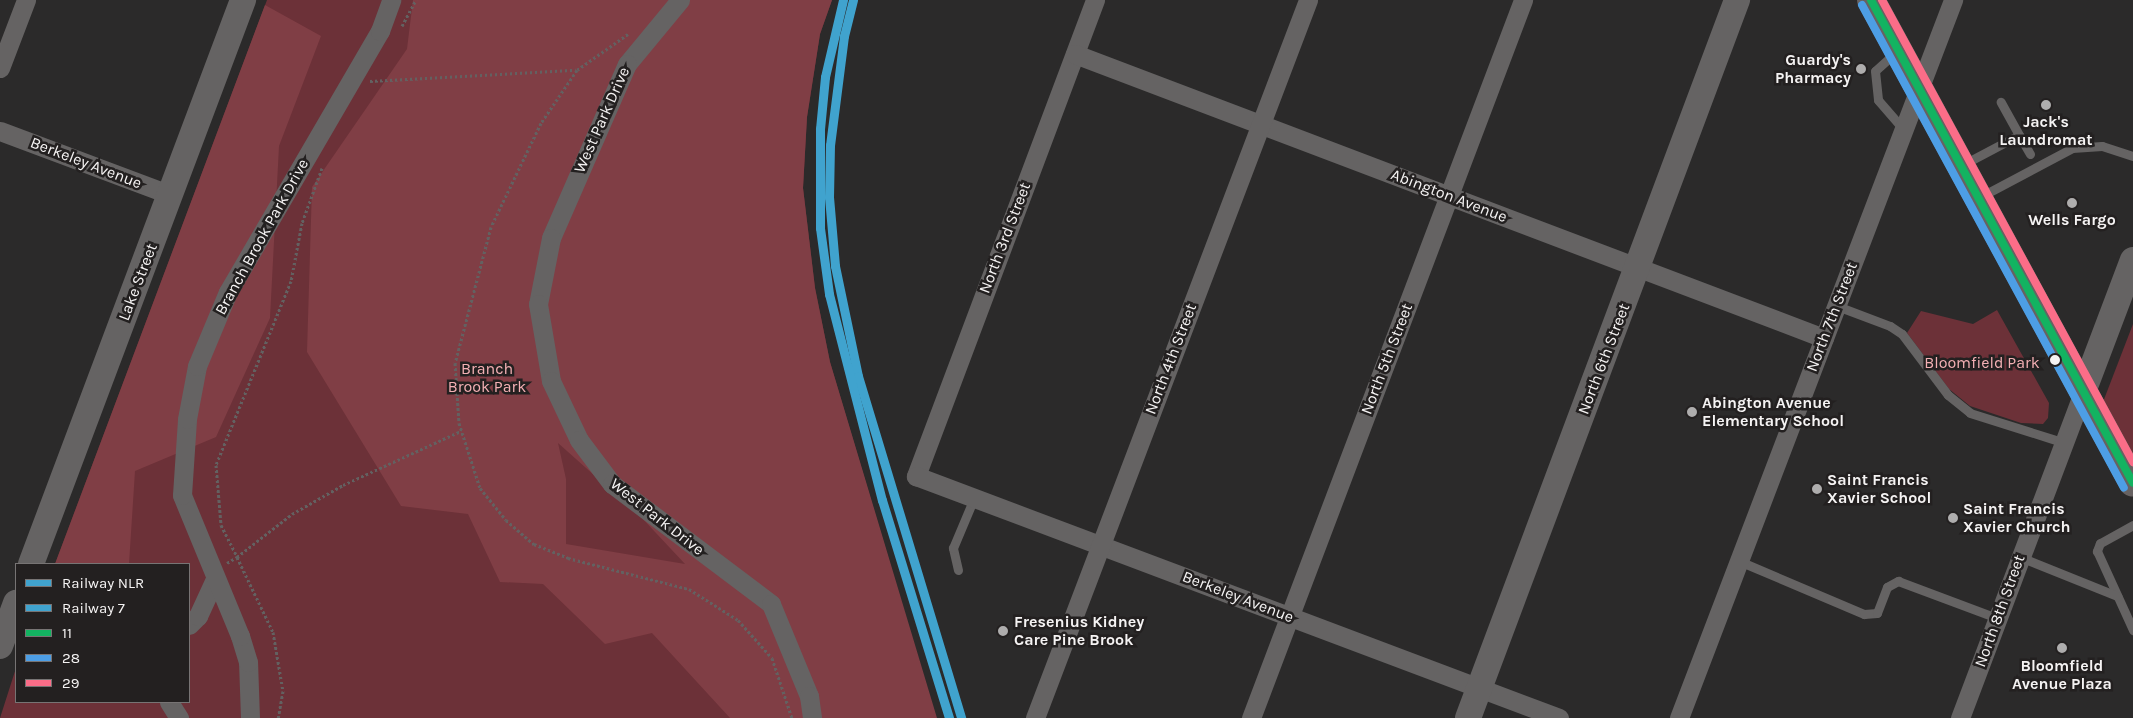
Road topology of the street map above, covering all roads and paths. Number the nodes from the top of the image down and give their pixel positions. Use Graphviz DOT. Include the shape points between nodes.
graph roads {
  1 [pos="26,0"];
  2 [pos="243,0"];
  3 [pos="391,0"];
  4 [pos="416,0"];
  5 [pos="680,0"];
  6 [pos="1095,0"];
  7 [pos="1308,0"];
  8 [pos="1523,0"];
  9 [pos="1737,0"];
  10 [pos="1871,0"];
  11 [pos="1953,0"];
  12 [pos="634,30"];
  13 [pos="400,31"];
  14 [pos="1899,49"];
  15 [pos="1075,54"];
  16 [pos="0,68"];
  17 [pos="576,70"];
  18 [pos="373,74"];
  19 [pos="368,81"];
  20 [pos="1920,88"];
  21 [pos="363,89"];
  22 [pos="2001,102"];
  23 [pos="1260,124"];
  24 [pos="0,130"];
  25 [pos="1904,130"];
  26 [pos="2019,135"];
  27 [pos="2030,154"];
  28 [pos="2133,156"];
  29 [pos="325,160"];
  30 [pos="1961,166"];
  31 [pos="171,195"];
  32 [pos="1449,196"];
  33 [pos="1978,198"];
  34 [pos="2133,260"];
  35 [pos="1638,268"];
  36 [pos="1837,306"];
  37 [pos="1824,338"];
  38 [pos="2083,392"];
  39 [pos="461,431"];
  40 [pos="2062,442"];
  41 [pos="916,476"];
  42 [pos="2133,483"];
  43 [pos="974,498"];
  44 [pos="2133,525"];
  45 [pos="1101,545"];
  46 [pos="2020,557"];
  47 [pos="237,558"];
  48 [pos="1739,561"];
  49 [pos="31,563"];
  50 [pos="958,570"];
  51 [pos="213,575"];
  52 [pos="2117,596"];
  53 [pos="11,609"];
  54 [pos="1290,616"];
  55 [pos="1997,618"];
  56 [pos="190,624"];
  57 [pos="2133,630"];
  58 [pos="0,646"];
  59 [pos="1479,688"];
  60 [pos="170,703"];
  61 [pos="179,718"];
  62 [pos="250,718"];
  63 [pos="278,718"];
  64 [pos="792,718"];
  65 [pos="812,718"];
  66 [pos="1035,718"];
  67 [pos="1251,718"];
  68 [pos="1468,718"];
  69 [pos="1559,718"];
  70 [pos="1680,718"];
  71 [pos="1960,718"];
  1 -- 16 [label="street"];
  2 -- 31 [label="street, Lake Street"];
  3 -- 51 [label="street, Branch Brook Park Drive" via="375,39 228,292 197,366 187,419 182,495"];
  4 -- 13 [label="path"];
  5 -- 65 [label="street, West Park Drive" via="626,64 551,238 538,304 552,381 579,440 612,484 771,604 809,696"];
  6 -- 15 [label="street, North 3rd Street"];
  7 -- 23 [label="street, North 4th Street"];
  8 -- 32 [label="street, North 5th Street"];
  9 -- 35 [label="street, North 6th Street"];
  10 -- 14 [label="main road"];
  11 -- 20 [label="street, North 7th Street"];
  12 -- 17 [label="path"];
  14 -- 20 [label="main road"];
  14 -- 25 [label="lane" via="1875,71 1878,100"];
  15 -- 23 [label="street, Abington Avenue"];
  15 -- 41 [label="street, North 3rd Street"];
  17 -- 19 [label="path"];
  17 -- 39 [label="path" via="541,123 491,227 455,363"];
  18 -- 19 [label="path"];
  19 -- 21 [label="path"];
  20 -- 25 [label="street, North 7th Street"];
  20 -- 30 [label="main road"];
  22 -- 26 [label="lane"];
  23 -- 32 [label="street, Abington Avenue"];
  23 -- 45 [label="street, North 4th Street"];
  24 -- 31 [label="street, Berkeley Avenue"];
  25 -- 36 [label="street, North 7th Street"];
  26 -- 27 [label="lane"];
  26 -- 30 [label="lane"];
  28 -- 33 [label="lane" via="2102,146 2072,148"];
  29 -- 47 [label="path" via="302,223 291,281 252,369 216,465 221,525"];
  30 -- 33 [label="main road"];
  31 -- 49 [label="street, Lake Street"];
  32 -- 35 [label="street, Abington Avenue"];
  32 -- 54 [label="street, North 5th Street"];
  33 -- 38 [label="main road"];
  34 -- 38 [label="street"];
  35 -- 37 [label="street, Abington Avenue"];
  35 -- 59 [label="street, North 6th Street"];
  36 -- 37 [label="street, North 7th Street"];
  36 -- 40 [label="lane" via="1890,326 1902,334 1948,395 1970,413"];
  37 -- 48 [label="street, North 7th Street"];
  38 -- 40 [label="street, North 8th Street"];
  38 -- 42 [label="main road"];
  39 -- 47 [label="path" via="342,485 292,514"];
  39 -- 64 [label="path" via="480,488 506,520 534,544 568,558 688,589 738,620 772,658"];
  40 -- 46 [label="street, North 8th Street"];
  41 -- 43 [label="street, Berkeley Avenue"];
  43 -- 45 [label="street, Berkeley Avenue"];
  43 -- 50 [label="lane" via="953,548"];
  44 -- 52 [label="lane" via="2100,543 2096,551"];
  45 -- 54 [label="street, Berkeley Avenue"];
  45 -- 66 [label="street, North 4th Street"];
  46 -- 52 [label="lane"];
  46 -- 55 [label="street, North 8th Street"];
  47 -- 51 [label="path"];
  47 -- 63 [label="path" via="273,632 284,691"];
  48 -- 55 [label="lane" via="1864,614 1877,613 1888,587 1898,581"];
  48 -- 70 [label="street, North 7th Street"];
  51 -- 56 [label="street" via="198,616"];
  51 -- 62 [label="street, Branch Brook Park Drive" via="248,662"];
  52 -- 57 [label="lane"];
  53 -- 58 [label="street"];
  54 -- 59 [label="street, Berkeley Avenue"];
  54 -- 67 [label="street, North 5th Street"];
  55 -- 71 [label="street, North 8th Street"];
  59 -- 68 [label="street, North 6th Street"];
  59 -- 69 [label="street, Berkeley Avenue"];
  60 -- 61 [label="street"];
}
